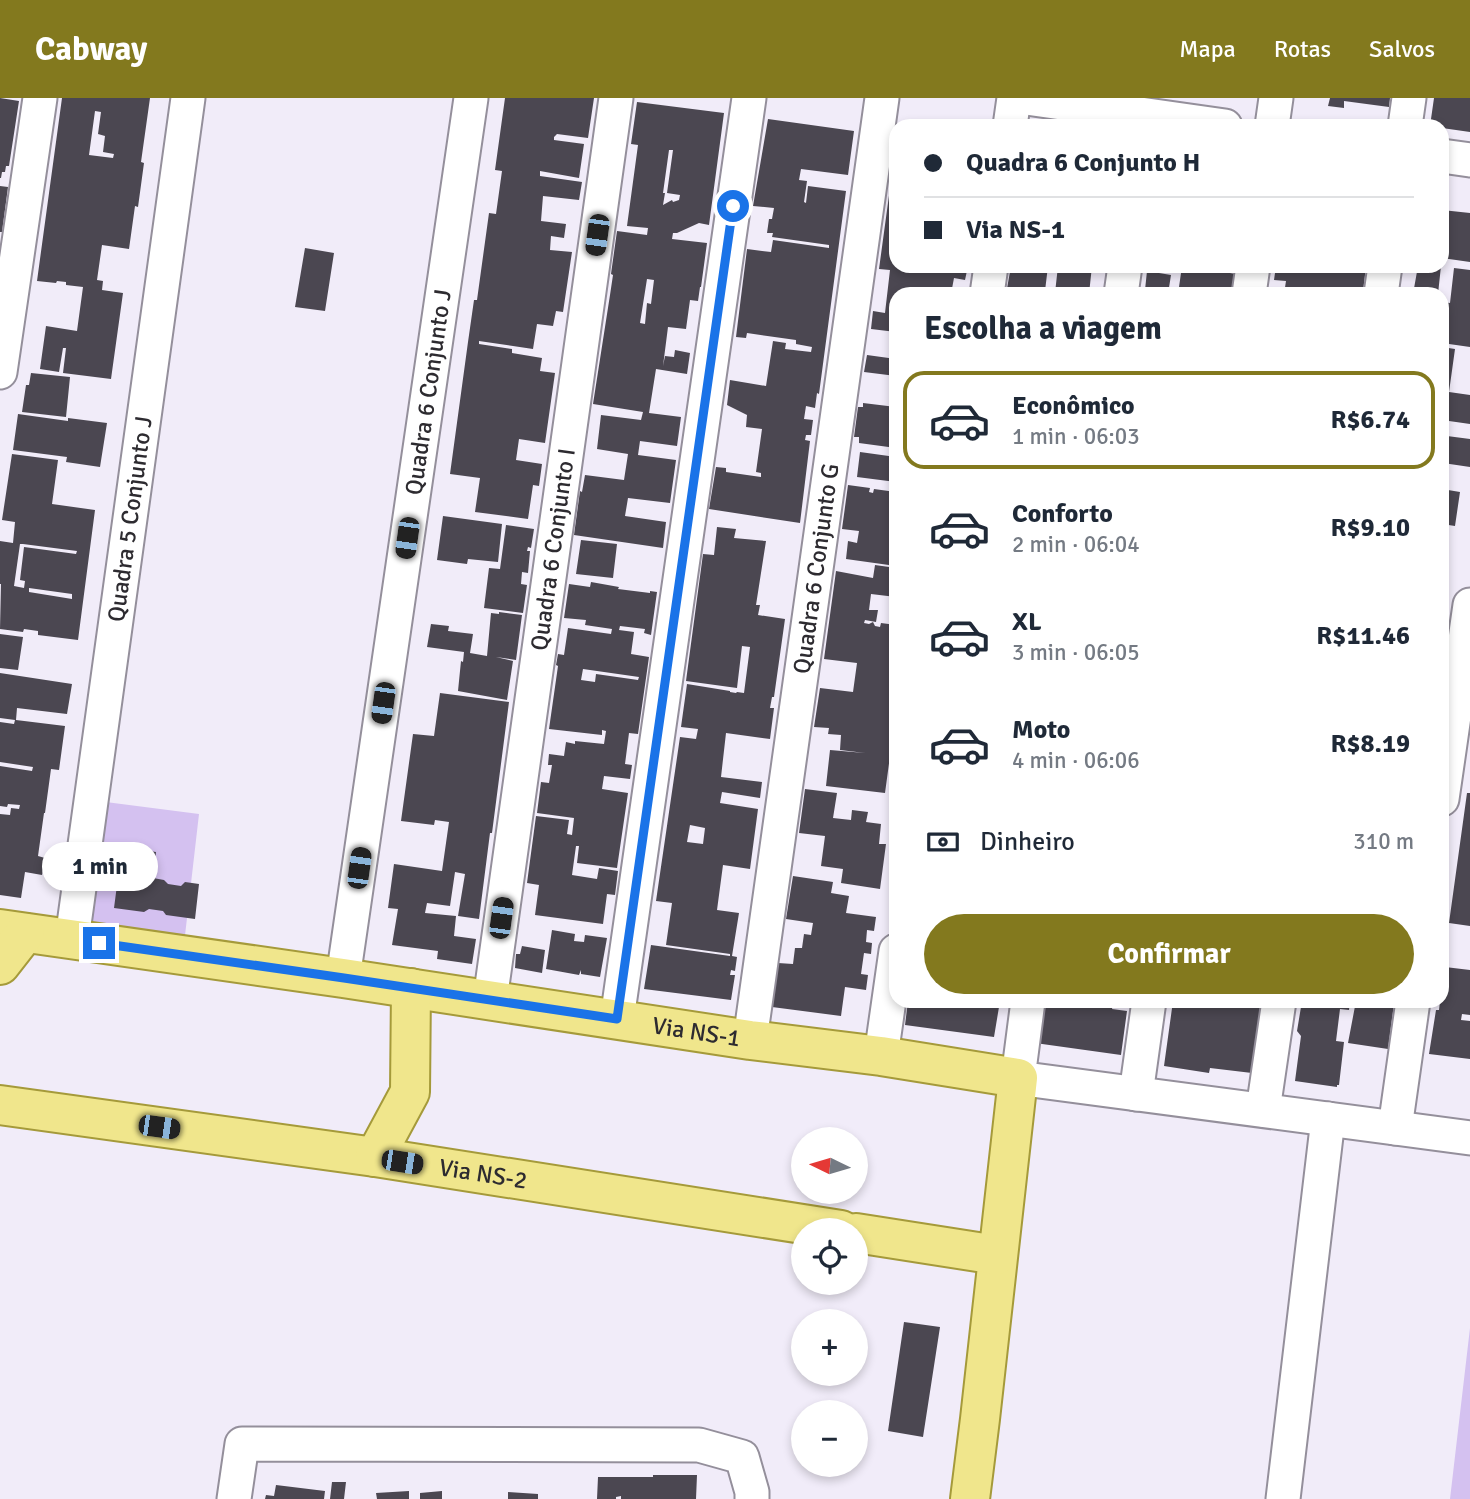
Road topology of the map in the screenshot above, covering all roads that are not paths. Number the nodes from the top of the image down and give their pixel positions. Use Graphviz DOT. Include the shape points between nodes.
graph roads {
  1 [pos="40,98"];
  2 [pos="188,98"];
  3 [pos="471,98"];
  4 [pos="616,98"];
  5 [pos="749,98"];
  6 [pos="882,98"];
  7 [pos="1014,98"];
  8 [pos="1026,98"];
  9 [pos="1276,98"];
  10 [pos="1409,98"];
  11 [pos="1145,113"];
  12 [pos="1011,119"];
  13 [pos="1182,119"];
  14 [pos="1273,119"];
  15 [pos="1406,119"];
  16 [pos="1449,157"];
  17 [pos="1470,160"];
  18 [pos="0,372"];
  19 [pos="1470,605"];
  20 [pos="1449,750"];
  21 [pos="12,931"];
  22 [pos="72,939"];
  23 [pos="0,965"];
  24 [pos="344,978"];
  25 [pos="411,988"];
  26 [pos="489,1000"];
  27 [pos="889,1000"];
  28 [pos="1027,1008"];
  29 [pos="1148,1008"];
  30 [pos="1278,1008"];
  31 [pos="1412,1008"];
  32 [pos="617,1019"];
  33 [pos="750,1040"];
  34 [pos="881,1056"];
  35 [pos="1018,1078"];
  36 [pos="1136,1094"];
  37 [pos="0,1105"];
  38 [pos="1263,1110"];
  39 [pos="1328,1119"];
  40 [pos="1395,1128"];
  41 [pos="1470,1138"];
  42 [pos="375,1157"];
  43 [pos="791,1222"];
  44 [pos="868,1235"];
  45 [pos="998,1255"];
  46 [pos="234,1499"];
  47 [pos="752,1499"];
  48 [pos="970,1499"];
  49 [pos="1283,1499"];
  1 -- 18 [label="street"];
  2 -- 22 [label="street, Quadra 5 Conjunto J"];
  3 -- 24 [label="street, Quadra 6 Conjunto J"];
  4 -- 26 [label="street, Quadra 6 Conjunto I"];
  5 -- 32 [label="street"];
  6 -- 33 [label="street, Quadra 6 Conjunto G"];
  7 -- 12 [label="street"];
  8 -- 11 [label="street"];
  9 -- 14 [label="street"];
  10 -- 15 [label="street"];
  11 -- 13 [label="street"];
  16 -- 17 [label="street"];
  19 -- 20 [label="street"];
  21 -- 22 [label="main road, Via NS-1"];
  21 -- 23 [label="main road"];
  22 -- 24 [label="main road, Via NS-1"];
  24 -- 25 [label="main road, Via NS-1"];
  25 -- 26 [label="main road, Via NS-1"];
  25 -- 42 [label="main road" via="410,1092"];
  26 -- 32 [label="main road, Via NS-1"];
  27 -- 34 [label="street"];
  28 -- 35 [label="street"];
  29 -- 36 [label="street"];
  30 -- 38 [label="street"];
  31 -- 40 [label="street"];
  32 -- 33 [label="main road, Via NS-1"];
  33 -- 34 [label="main road, Via NS-1"];
  34 -- 35 [label="main road, Via NS-1"];
  35 -- 36 [label="street"];
  35 -- 45 [label="main road"];
  36 -- 38 [label="street"];
  37 -- 42 [label="main road, Via NS-2"];
  38 -- 39 [label="street"];
  39 -- 40 [label="street"];
  39 -- 49 [label="street"];
  40 -- 41 [label="street"];
  42 -- 43 [label="main road, Via NS-2"];
  44 -- 45 [label="main road"];
  45 -- 48 [label="main road"];
  46 -- 47 [label="street" via="242,1444 699,1445 742,1457"];
}
